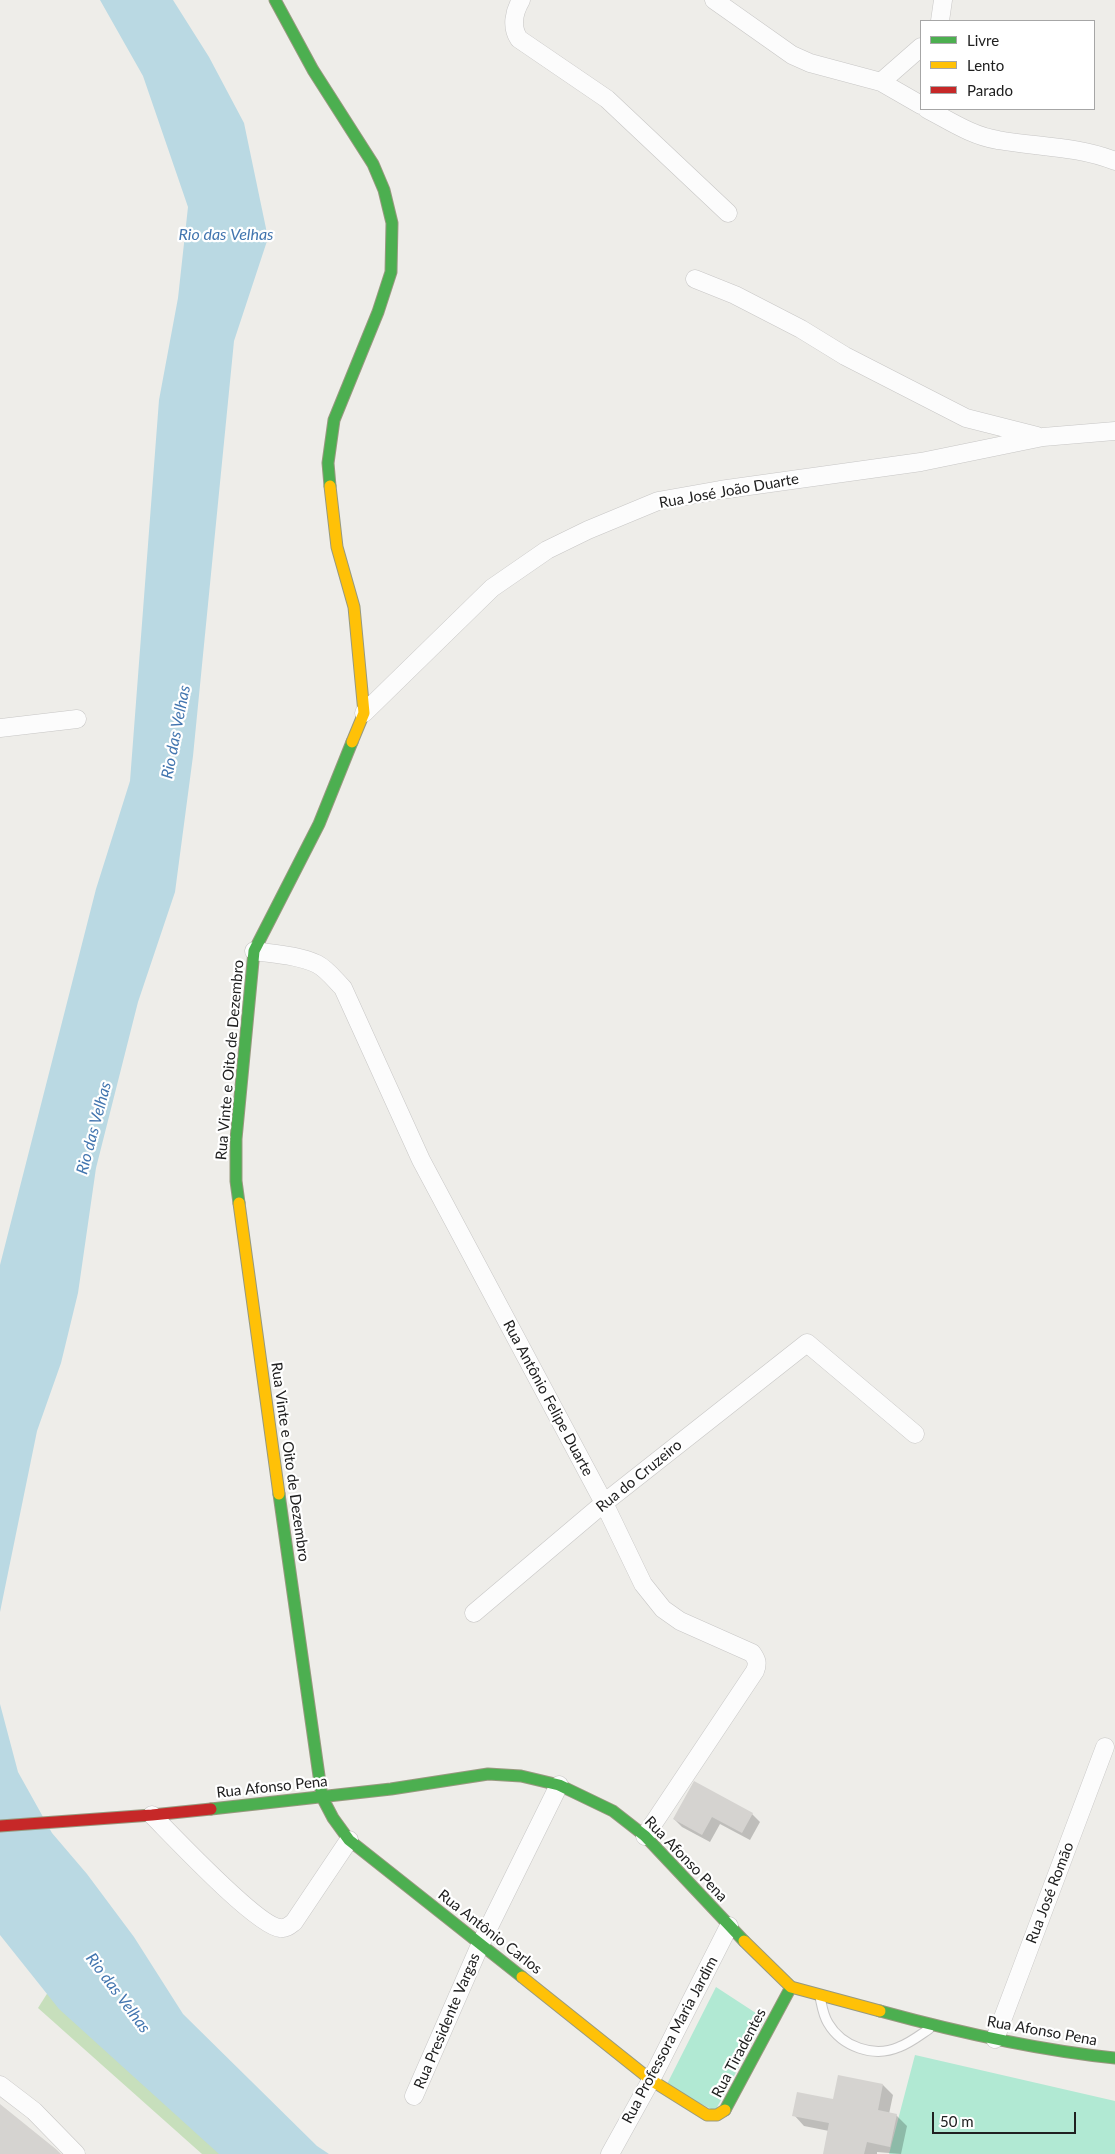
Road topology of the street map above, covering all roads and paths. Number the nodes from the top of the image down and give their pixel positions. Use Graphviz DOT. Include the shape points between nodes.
graph roads {
  1 [pos="275,0"];
  2 [pos="521,0"];
  3 [pos="714,0"];
  4 [pos="943,0"];
  5 [pos="940,20"];
  6 [pos="920,48"];
  7 [pos="880,82"];
  8 [pos="920,104"];
  9 [pos="930,110"];
  10 [pos="1115,161"];
  11 [pos="728,213"];
  12 [pos="695,279"];
  13 [pos="1115,431"];
  14 [pos="1043,437"];
  15 [pos="364,713"];
  16 [pos="77,719"];
  17 [pos="0,728"];
  18 [pos="254,951"];
  19 [pos="915,1434"];
  20 [pos="604,1503"];
  21 [pos="474,1613"];
  22 [pos="1105,1747"];
  23 [pos="559,1785"];
  24 [pos="322,1797"];
  25 [pos="152,1815"];
  26 [pos="0,1826"];
  27 [pos="645,1836"];
  28 [pos="349,1840"];
  29 [pos="729,1926"];
  30 [pos="481,1943"];
  31 [pos="791,1987"];
  32 [pos="819,1994"];
  33 [pos="935,2026"];
  34 [pos="994,2039"];
  35 [pos="1115,2058"];
  36 [pos="651,2080"];
  37 [pos="0,2085"];
  38 [pos="414,2096"];
  39 [pos="76,2154"];
  40 [pos="610,2154"];
  1 -- 15 [label="street, Rua Vinte e Oito de Dezembro" via="313,70 374,164 392,223 391,272 334,420 328,463 337,547 354,607"];
  2 -- 11 [label="street" via="515,11 514,23 519,39 607,99"];
  3 -- 7 [label="street" via="792,55"];
  4 -- 5 [label="street"];
  6 -- 7 [label="street"];
  7 -- 8 [label="street"];
  9 -- 10 [label="street" via="973,133 997,140 1068,148"];
  12 -- 14 [label="street, Rua José João Duarte" via="735,295 966,418"];
  13 -- 14 [label="street, Rua José João Duarte"];
  14 -- 15 [label="street, Rua José João Duarte" via="921,462 658,501 547,550 492,588"];
  15 -- 18 [label="street, Rua Vinte e Oito de Dezembro" via="319,824"];
  16 -- 17 [label="street"];
  18 -- 20 [label="street, Rua Antônio Felipe Duarte" via="317,964 343,988 421,1160"];
  18 -- 24 [label="street, Rua Vinte e Oito de Dezembro" via="236,1138 236,1181"];
  19 -- 20 [label="street, Rua do Cruzeiro" via="807,1342"];
  20 -- 21 [label="street, Rua do Cruzeiro"];
  20 -- 27 [label="street, Rua Antônio Felipe Duarte" via="643,1584 657,1604 692,1627 752,1653 758,1662"];
  22 -- 34 [label="street, Rua José Romão"];
  23 -- 24 [label="street, Rua Afonso Pena" via="521,1776 488,1774"];
  23 -- 27 [label="street, Rua Afonso Pena" via="613,1811"];
  23 -- 30 [label="street, Rua Presidente Vargas"];
  24 -- 25 [label="street, Rua Afonso Pena"];
  24 -- 28 [label="street, Rua Antônio Carlos"];
  25 -- 26 [label="street, Rua Afonso Pena"];
  25 -- 28 [label="street" via="220,1883 267,1924 280,1928 294,1922"];
  27 -- 29 [label="street, Rua Afonso Pena"];
  28 -- 30 [label="street, Rua Antônio Carlos"];
  29 -- 31 [label="street, Rua Afonso Pena"];
  29 -- 36 [label="street, Rua Professora Maria Jardim"];
  30 -- 36 [label="street, Rua Antônio Carlos"];
  30 -- 38 [label="street, Rua Presidente Vargas"];
  31 -- 32 [label="street, Rua Afonso Pena"];
  31 -- 36 [label="street, Rua Tiradentes" via="721,2114 707,2115"];
  32 -- 33 [label="street, Rua Afonso Pena"];
  32 -- 33 [label="lane" via="827,2023 836,2034 857,2048 870,2051 898,2048"];
  33 -- 34 [label="street, Rua Afonso Pena"];
  34 -- 35 [label="street, Rua Afonso Pena" via="1073,2054"];
  36 -- 40 [label="street, Rua Professora Maria Jardim"];
  37 -- 39 [label="street" via="34,2111"];
}
